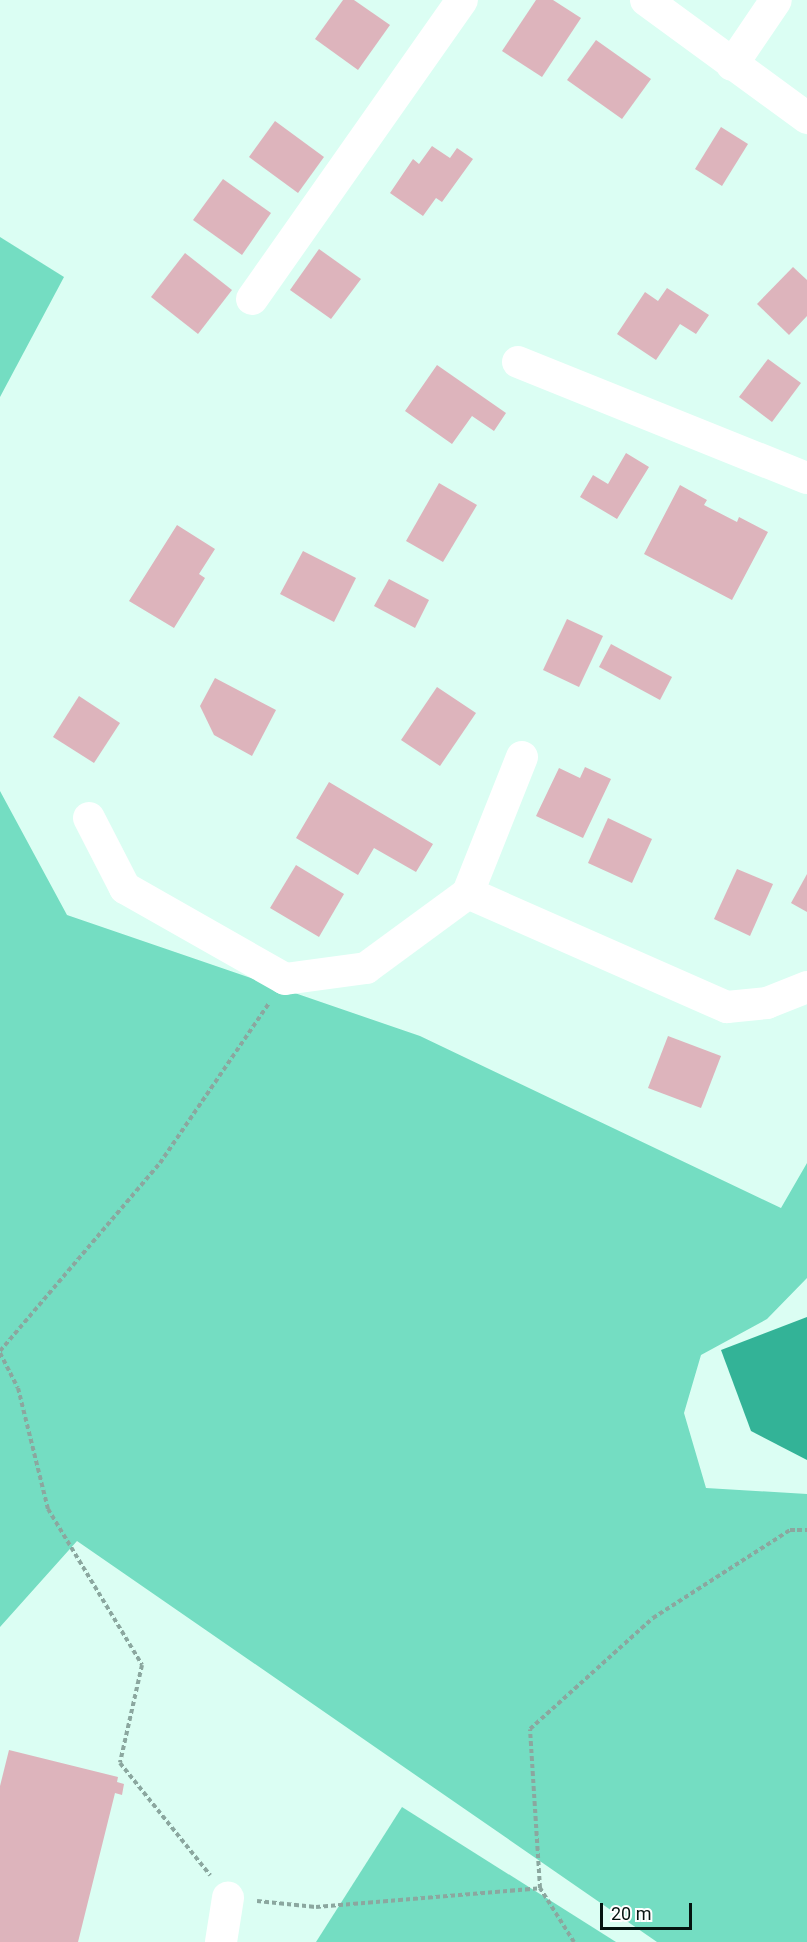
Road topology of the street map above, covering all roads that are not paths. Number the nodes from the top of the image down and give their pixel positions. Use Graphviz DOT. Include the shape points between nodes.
graph roads {
  1 [pos="462,0"];
  2 [pos="646,0"];
  3 [pos="776,0"];
  4 [pos="732,65"];
  5 [pos="807,118"];
  6 [pos="252,299"];
  7 [pos="519,362"];
  8 [pos="807,478"];
  9 [pos="522,757"];
  10 [pos="89,818"];
  11 [pos="468,893"];
  12 [pos="807,987"];
  13 [pos="228,1899"];
  14 [pos="221,1942"];
  1 -- 6 [label="street"];
  2 -- 4 [label="street"];
  3 -- 4 [label="street"];
  4 -- 5 [label="street"];
  7 -- 8 [label="street"];
  9 -- 11 [label="street"];
  10 -- 11 [label="street" via="125,888 285,979 366,968"];
  11 -- 12 [label="street" via="727,1006 767,1003"];
  13 -- 14 [label="street"];
}
